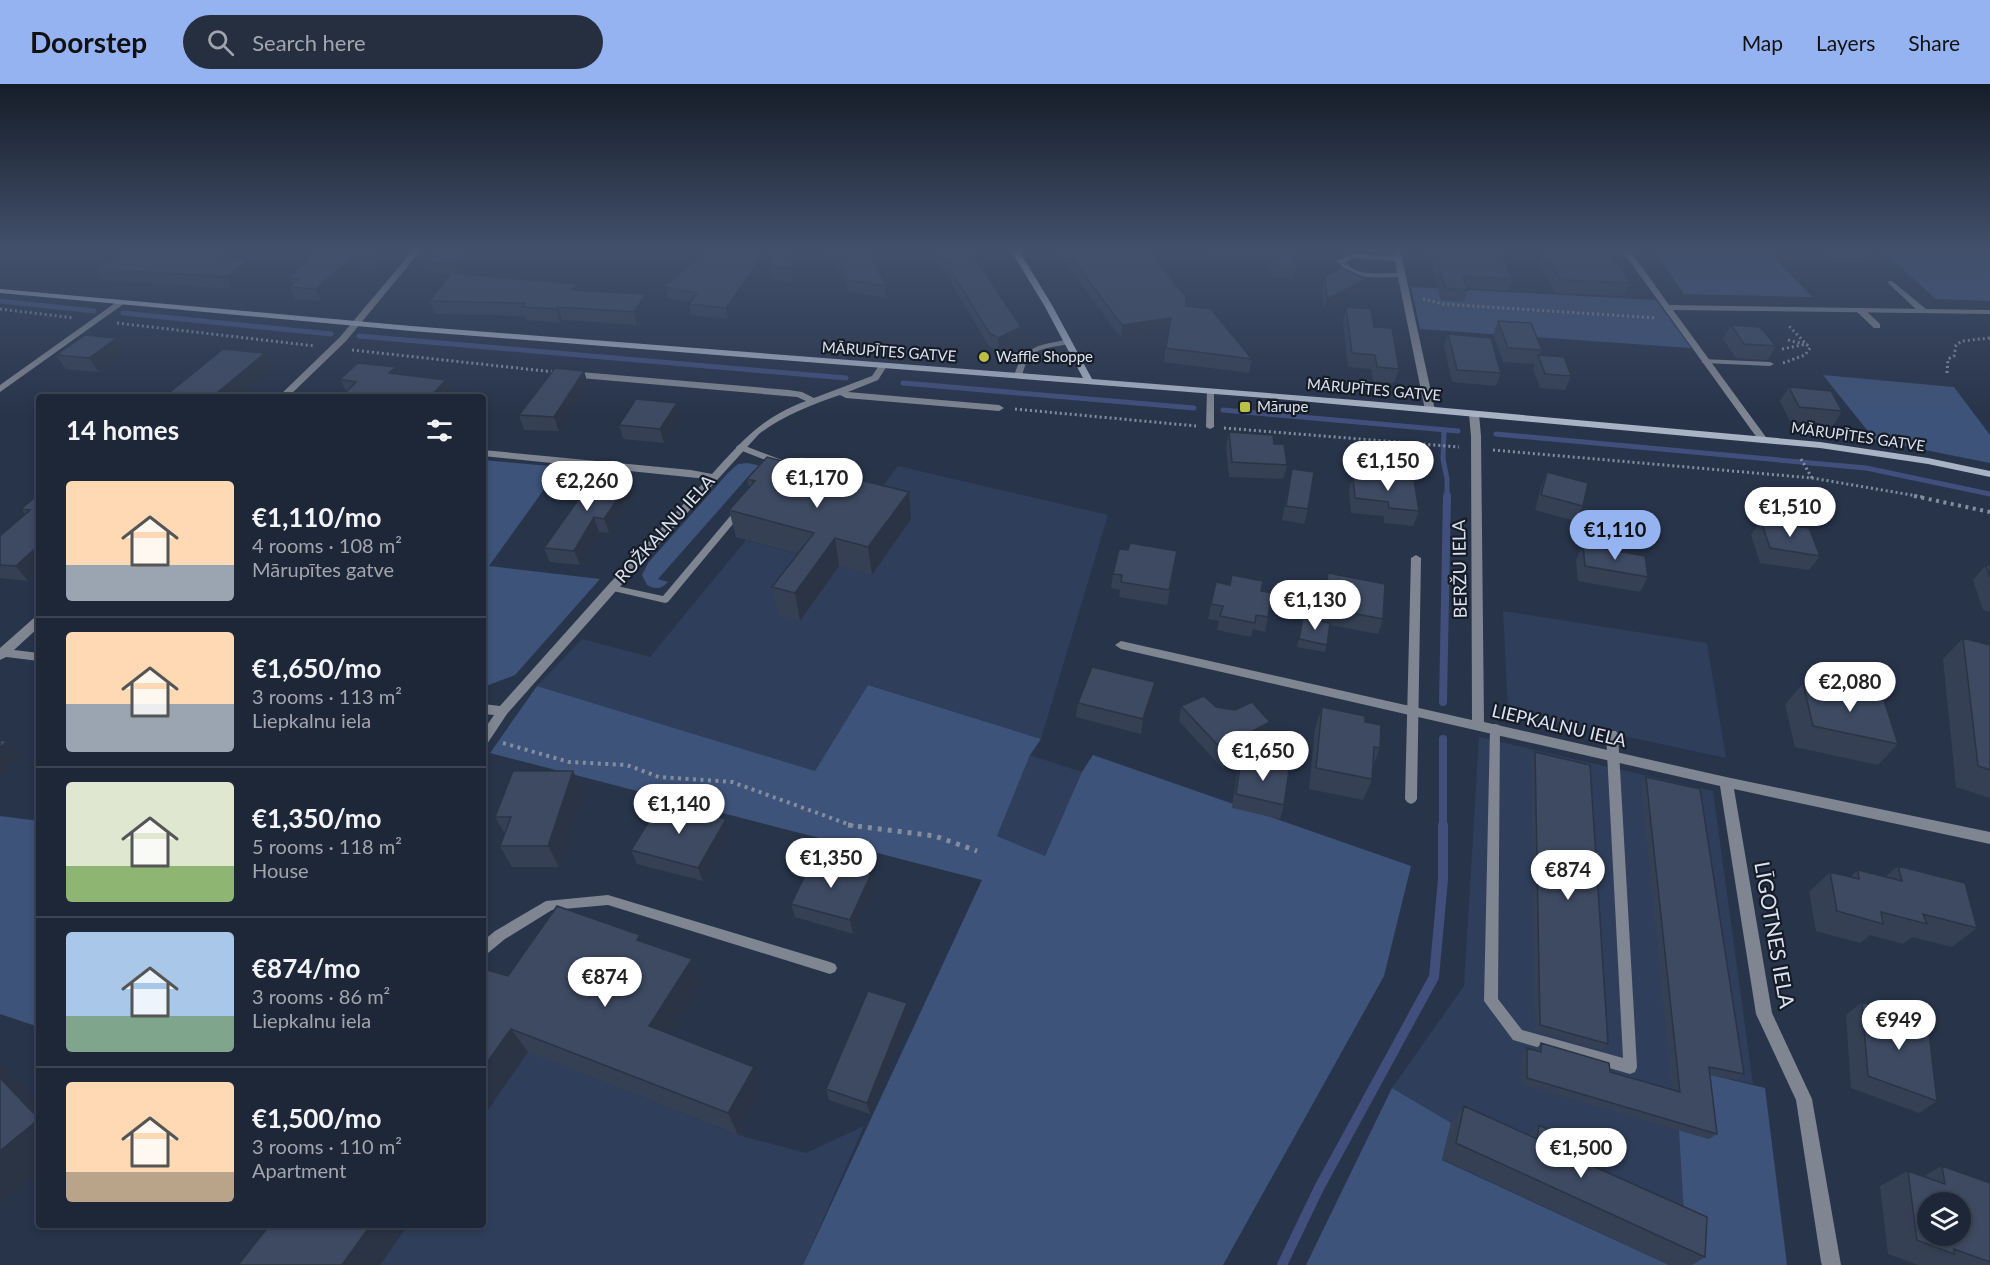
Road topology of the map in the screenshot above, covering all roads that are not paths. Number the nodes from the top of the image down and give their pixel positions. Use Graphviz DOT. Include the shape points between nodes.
graph roads {
  1 [pos="119,304"];
  2 [pos="133,304"];
  3 [pos="371,304"];
  4 [pos="1047,304"];
  5 [pos="1408,304"];
  6 [pos="1667,304"];
  7 [pos="1915,304"];
  8 [pos="1669,307"];
  9 [pos="1860,310"];
  10 [pos="1923,311"];
  11 [pos="1990,312"];
  12 [pos="354,324"];
  13 [pos="1876,326"];
  14 [pos="1066,342"];
  15 [pos="1706,361"];
  16 [pos="1770,364"];
  17 [pos="883,366"];
  18 [pos="566,373"];
  19 [pos="1018,376"];
  20 [pos="874,378"];
  21 [pos="1089,381"];
  22 [pos="0,389"];
  23 [pos="840,391"];
  24 [pos="1209,391"];
  25 [pos="284,394"];
  26 [pos="893,399"];
  27 [pos="811,400"];
  28 [pos="999,408"];
  29 [pos="1430,410"];
  30 [pos="1474,414"];
  31 [pos="1210,427"];
  32 [pos="1763,440"];
  33 [pos="740,447"];
  34 [pos="486,453"];
  35 [pos="780,463"];
  36 [pos="791,465"];
  37 [pos="773,472"];
  38 [pos="1990,474"];
  39 [pos="712,477"];
  40 [pos="750,499"];
  41 [pos="1416,558"];
  42 [pos="612,588"];
  43 [pos="36,623"];
  44 [pos="1121,645"];
  45 [pos="1,653"];
  46 [pos="36,657"];
  47 [pos="486,709"];
  48 [pos="503,711"];
  49 [pos="1414,712"];
  50 [pos="1478,725"];
  51 [pos="1495,728"];
  52 [pos="1612,734"];
  53 [pos="486,736"];
  54 [pos="1612,757"];
  55 [pos="1726,782"];
  56 [pos="1411,800"];
  57 [pos="1990,838"];
  58 [pos="486,947"];
  59 [pos="830,968"];
  60 [pos="1832,1265"];
  1 -- 22 [label="street"];
  2 -- 12 [label="street, MĀRUPĪTES GATVE"];
  3 -- 12 [label="street"];
  4 -- 14 [label="street"];
  5 -- 29 [label="street"];
  6 -- 8 [label="street"];
  7 -- 10 [label="lane"];
  8 -- 9 [label="street"];
  8 -- 15 [label="street"];
  9 -- 10 [label="street"];
  9 -- 13 [label="lane"];
  10 -- 11 [label="street"];
  12 -- 17 [label="street, MĀRUPĪTES GATVE"];
  12 -- 25 [label="street"];
  14 -- 19 [label="lane" via="1027,353"];
  14 -- 21 [label="street"];
  15 -- 16 [label="lane"];
  15 -- 32 [label="street"];
  17 -- 19 [label="street, MĀRUPĪTES GATVE"];
  17 -- 20 [label="street"];
  18 -- 27 [label="street" via="799,394"];
  19 -- 21 [label="street, MĀRUPĪTES GATVE"];
  20 -- 23 [label="street, ROŽKALNU IELA"];
  20 -- 26 [label="street"];
  21 -- 24 [label="street, MĀRUPĪTES GATVE"];
  23 -- 26 [label="street"];
  23 -- 27 [label="street, ROŽKALNU IELA"];
  24 -- 29 [label="street, MĀRUPĪTES GATVE"];
  24 -- 31 [label="lane"];
  26 -- 28 [label="street"];
  27 -- 33 [label="street, ROŽKALNU IELA" via="769,420"];
  29 -- 30 [label="street, MĀRUPĪTES GATVE"];
  30 -- 32 [label="street, MĀRUPĪTES GATVE"];
  30 -- 50 [label="street, BERŽU IELA" via="1470,448"];
  32 -- 38 [label="street, MĀRUPĪTES GATVE" via="1873,451"];
  33 -- 35 [label="lane"];
  33 -- 39 [label="street, ROŽKALNU IELA"];
  34 -- 39 [label="street"];
  35 -- 36 [label="lane"];
  35 -- 37 [label="lane"];
  39 -- 42 [label="street, ROŽKALNU IELA"];
  40 -- 42 [label="lane" via="665,600"];
  41 -- 49 [label="lane"];
  42 -- 48 [label="street, ROŽKALNU IELA"];
  43 -- 45 [label="street"];
  44 -- 49 [label="street, LIEPKALNU IELA"];
  45 -- 46 [label="street"];
  47 -- 48 [label="street"];
  48 -- 53 [label="street, ROŽKALNU IELA"];
  49 -- 50 [label="street, LIEPKALNU IELA"];
  49 -- 56 [label="lane"];
  50 -- 51 [label="street, LIEPKALNU IELA"];
  51 -- 54 [label="street, LIEPKALNU IELA"];
  51 -- 54 [label="lane" via="1491,1000 1518,1035 1630,1067"];
  52 -- 54 [label="lane"];
  54 -- 55 [label="street, LIEPKALNU IELA"];
  55 -- 57 [label="street, LIEPKALNU IELA"];
  55 -- 60 [label="street, LĪGOTNES IELA" via="1764,1014 1804,1099"];
  58 -- 59 [label="lane" via="550,905 608,900"];
}
